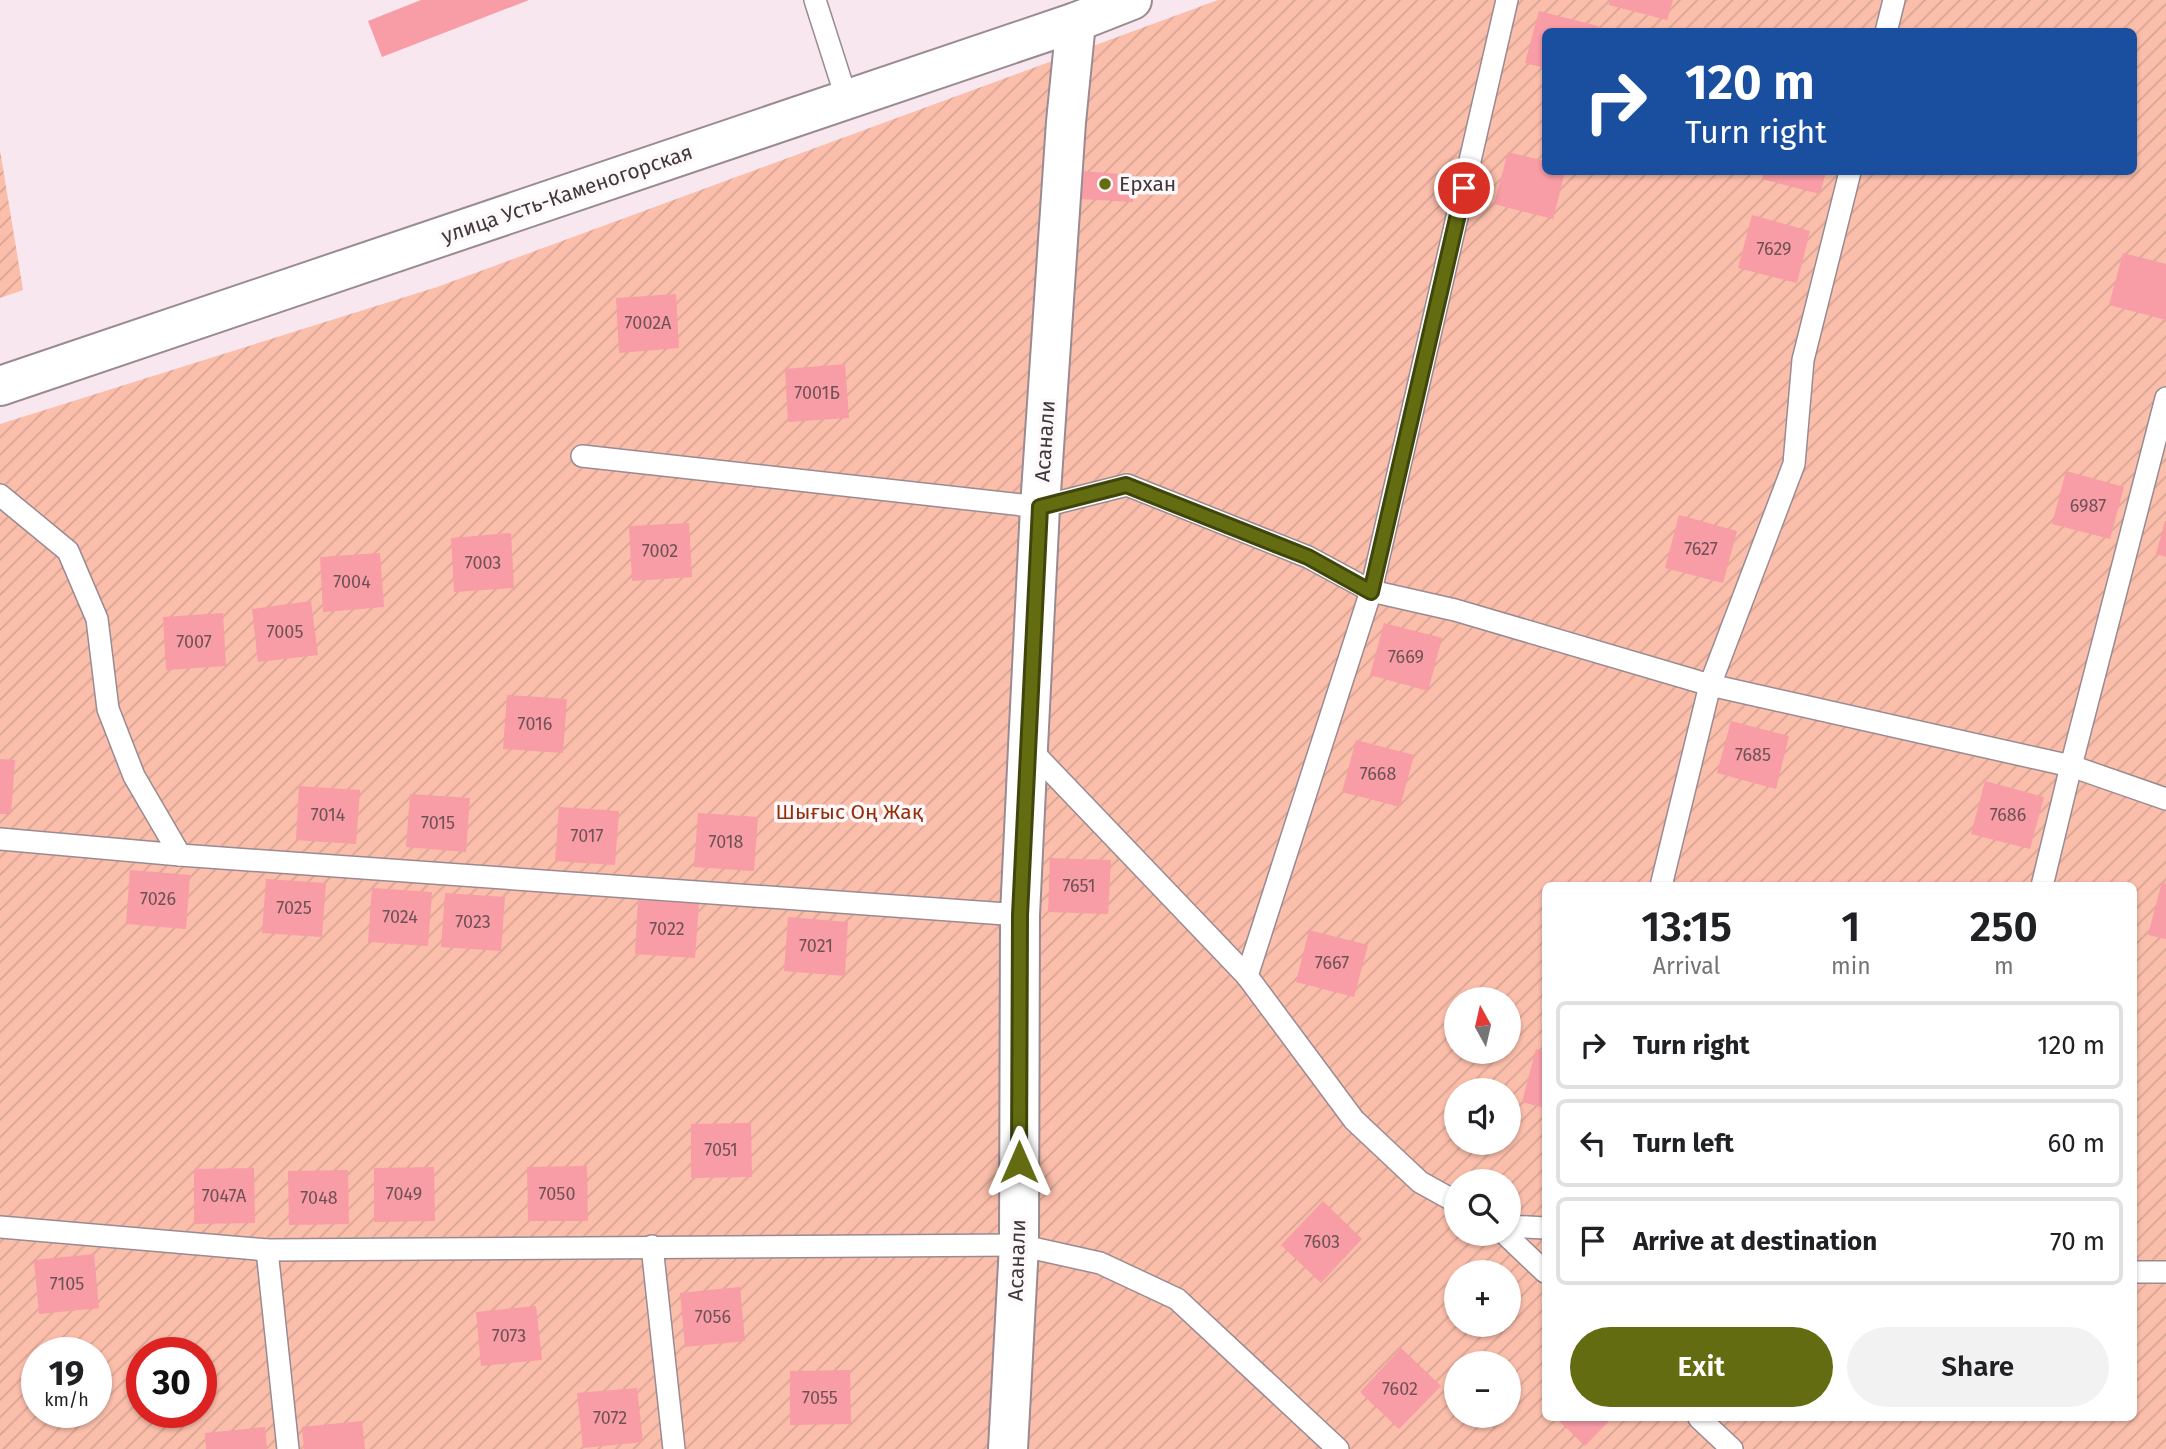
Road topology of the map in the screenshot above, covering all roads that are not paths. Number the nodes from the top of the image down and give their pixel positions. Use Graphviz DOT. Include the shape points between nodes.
graph roads {
  1 [pos="815,0"];
  2 [pos="1132,0"];
  3 [pos="1507,0"];
  4 [pos="1894,0"];
  5 [pos="1076,22"];
  6 [pos="1887,28"];
  7 [pos="846,100"];
  8 [pos="1849,175"];
  9 [pos="0,386"];
  10 [pos="2166,398"];
  11 [pos="582,456"];
  12 [pos="0,495"];
  13 [pos="1040,507"];
  14 [pos="1371,592"];
  15 [pos="1710,685"];
  16 [pos="1028,747"];
  17 [pos="2071,766"];
  18 [pos="2166,799"];
  19 [pos="0,839"];
  20 [pos="180,855"];
  21 [pos="1662,882"];
  22 [pos="2043,882"];
  23 [pos="1020,915"];
  24 [pos="1247,976"];
  25 [pos="1444,1195"];
  26 [pos="0,1227"];
  27 [pos="1521,1227"];
  28 [pos="1542,1228"];
  29 [pos="1018,1245"];
  30 [pos="1518,1246"];
  31 [pos="652,1247"];
  32 [pos="267,1250"];
  33 [pos="1542,1269"];
  34 [pos="2137,1272"];
  35 [pos="2166,1272"];
  36 [pos="1702,1421"];
  37 [pos="288,1449"];
  38 [pos="674,1449"];
  39 [pos="1008,1449"];
  40 [pos="1338,1449"];
  41 [pos="1732,1449"];
  1 -- 7 [label="lane"];
  2 -- 5 [label="street, улица Усть-Каменогорская"];
  3 -- 14 [label="lane"];
  4 -- 6 [label="lane"];
  5 -- 7 [label="street, улица Усть-Каменогорская"];
  5 -- 13 [label="street, Асанали"];
  7 -- 9 [label="street, улица Усть-Каменогорская"];
  8 -- 15 [label="lane" via="1802,360 1794,464"];
  10 -- 17 [label="lane"];
  11 -- 13 [label="lane"];
  12 -- 20 [label="lane" via="68,551 97,619 108,709 134,776"];
  13 -- 14 [label="lane" via="1126,485 1308,557"];
  13 -- 16 [label="street, Асанали"];
  14 -- 15 [label="lane" via="1455,610"];
  14 -- 24 [label="lane"];
  15 -- 17 [label="lane"];
  15 -- 21 [label="lane"];
  16 -- 23 [label="street, Асанали"];
  16 -- 24 [label="lane"];
  17 -- 18 [label="lane"];
  17 -- 22 [label="lane"];
  19 -- 20 [label="lane"];
  20 -- 23 [label="lane"];
  23 -- 29 [label="street, Асанали"];
  24 -- 25 [label="lane" via="1354,1121 1420,1182"];
  26 -- 32 [label="lane"];
  27 -- 28 [label="lane"];
  29 -- 31 [label="lane"];
  29 -- 39 [label="street, Асанали"];
  29 -- 40 [label="lane" via="1100,1263 1177,1299"];
  30 -- 33 [label="lane"];
  31 -- 32 [label="lane"];
  31 -- 38 [label="lane"];
  32 -- 37 [label="lane"];
  34 -- 35 [label="lane"];
  36 -- 41 [label="lane"];
}
